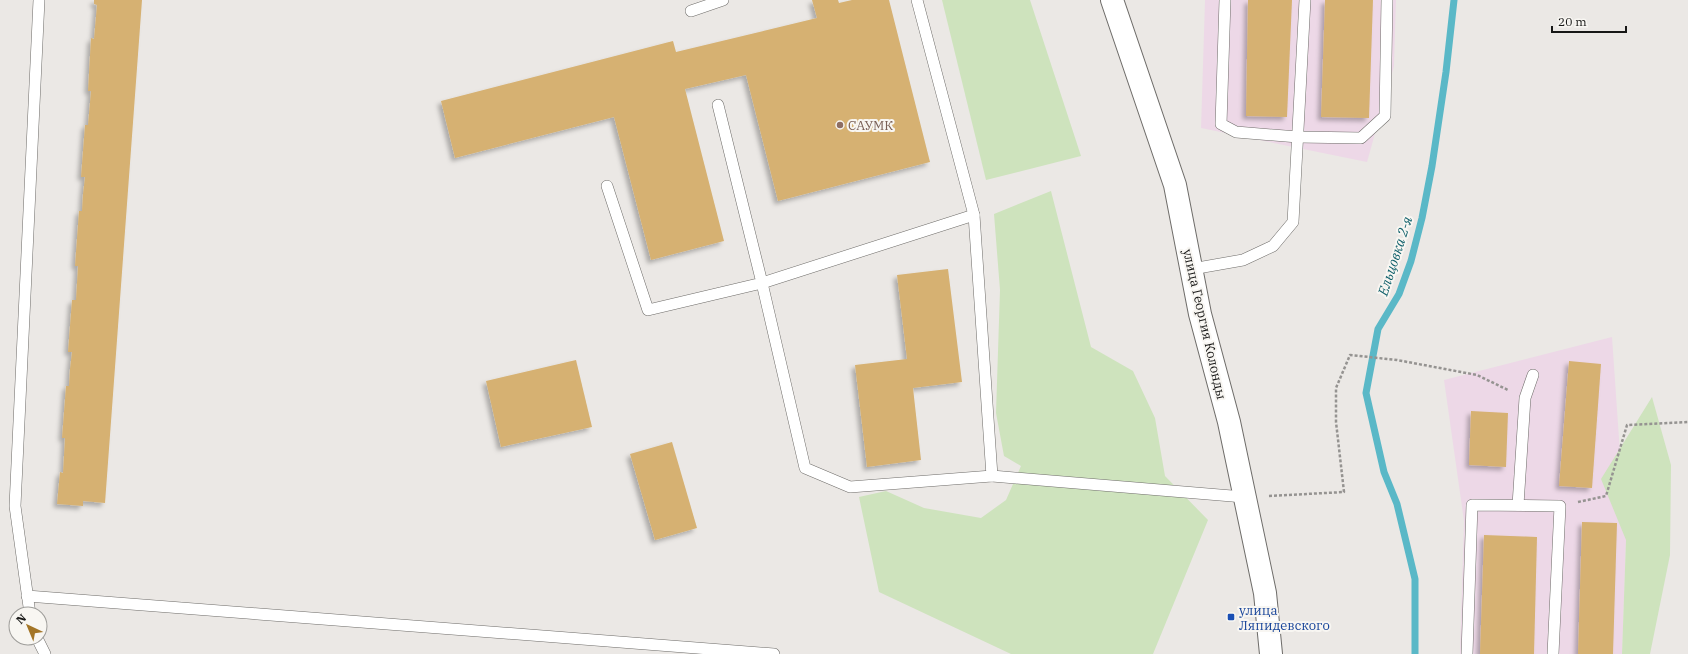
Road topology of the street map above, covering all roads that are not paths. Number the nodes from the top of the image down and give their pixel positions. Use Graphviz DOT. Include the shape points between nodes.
graph roads {
  1 [pos="39,0"];
  2 [pos="723,0"];
  3 [pos="917,0"];
  4 [pos="1112,0"];
  5 [pos="1225,0"];
  6 [pos="1305,0"];
  7 [pos="1387,0"];
  8 [pos="691,11"];
  9 [pos="718,105"];
  10 [pos="1298,137"];
  11 [pos="607,186"];
  12 [pos="974,215"];
  13 [pos="1192,270"];
  14 [pos="762,283"];
  15 [pos="1533,375"];
  16 [pos="992,476"];
  17 [pos="1244,498"];
  18 [pos="1518,505"];
  19 [pos="27,596"];
  20 [pos="29,606"];
  21 [pos="774,654"];
  22 [pos="1271,654"];
  23 [pos="1467,654"];
  24 [pos="1553,654"];
  1 -- 19 [label="lane" via="15,506"];
  2 -- 8 [label="lane"];
  3 -- 12 [label="lane"];
  4 -- 13 [label="main road, улица Георгия Колонды" via="1175,185"];
  5 -- 10 [label="lane" via="1221,124 1236,132"];
  6 -- 10 [label="lane"];
  7 -- 10 [label="lane" via="1385,116 1361,138"];
  9 -- 14 [label="lane"];
  10 -- 13 [label="lane" via="1293,222 1273,246 1243,260"];
  11 -- 14 [label="lane" via="648,310"];
  12 -- 14 [label="lane"];
  12 -- 16 [label="lane"];
  13 -- 17 [label="main road, улица Георгия Колонды" via="1200,314 1229,422"];
  14 -- 16 [label="lane" via="805,468 850,487"];
  15 -- 18 [label="lane" via="1525,398"];
  16 -- 17 [label="lane"];
  17 -- 22 [label="main road, улица Георгия Колонды" via="1265,593"];
  18 -- 23 [label="lane" via="1472,505"];
  18 -- 24 [label="lane" via="1560,506"];
  19 -- 20 [label="lane"];
  19 -- 21 [label="lane"];
}
